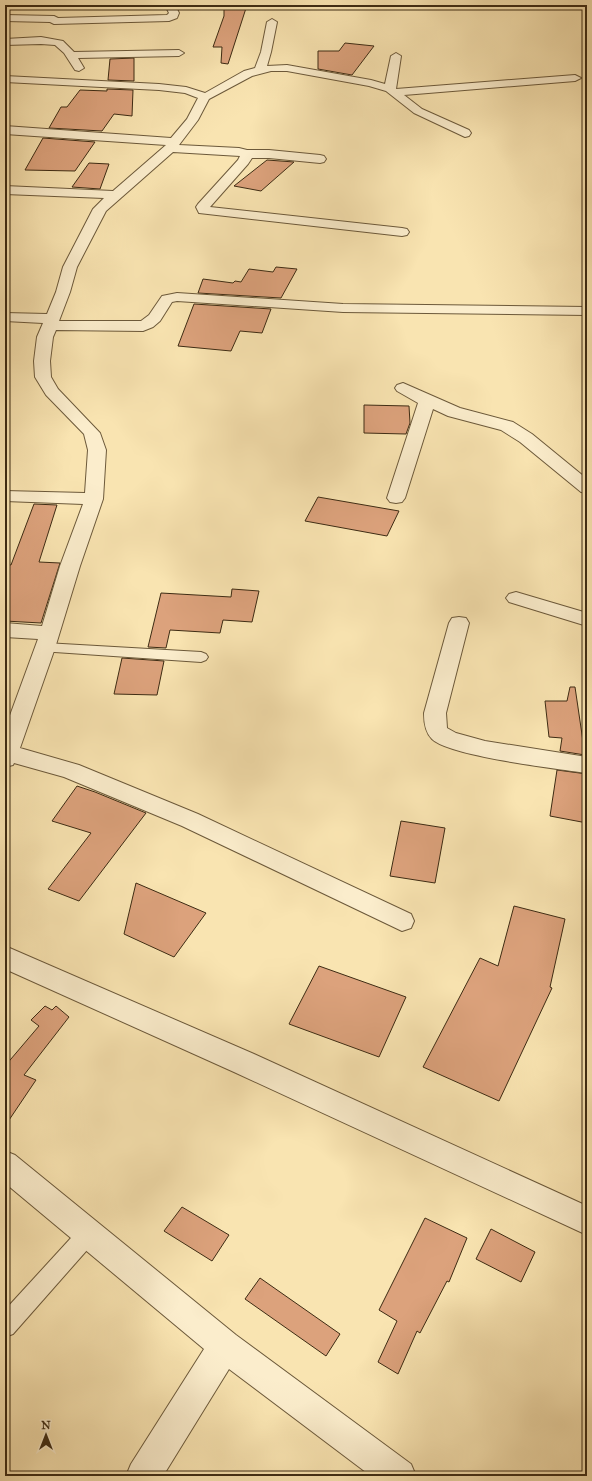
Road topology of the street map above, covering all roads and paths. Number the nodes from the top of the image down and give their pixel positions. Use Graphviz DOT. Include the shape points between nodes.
graph roads {
  1 [pos="170,5"];
  2 [pos="54,17"];
  3 [pos="5,18"];
  4 [pos="272,22"];
  5 [pos="5,42"];
  6 [pos="54,42"];
  7 [pos="179,53"];
  8 [pos="71,55"];
  9 [pos="396,56"];
  10 [pos="260,69"];
  11 [pos="575,78"];
  12 [pos="5,79"];
  13 [pos="76,83"];
  14 [pos="393,90"];
  15 [pos="205,97"];
  16 [pos="5,130"];
  17 [pos="465,133"];
  18 [pos="173,145"];
  19 [pos="247,154"];
  20 [pos="320,158"];
  21 [pos="5,190"];
  22 [pos="114,195"];
  23 [pos="402,232"];
  24 [pos="587,311"];
  25 [pos="5,317"];
  26 [pos="51,322"];
  27 [pos="403,388"];
  28 [pos="427,401"];
  29 [pos="587,488"];
  30 [pos="5,496"];
  31 [pos="396,498"];
  32 [pos="94,499"];
  33 [pos="516,598"];
  34 [pos="587,620"];
  35 [pos="459,623"];
  36 [pos="5,630"];
  37 [pos="47,641"];
  38 [pos="202,658"];
  39 [pos="7,756"];
  40 [pos="587,765"];
  41 [pos="402,921"];
  42 [pos="5,957"];
  43 [pos="5,1165"];
  44 [pos="587,1220"];
  45 [pos="88,1234"];
  46 [pos="5,1326"];
  47 [pos="225,1346"];
  48 [pos="143,1476"];
  49 [pos="398,1476"];
  1 -- 2 [label="street" via="174,13 169,18"];
  2 -- 3 [label="street"];
  2 -- 6 [label="street"];
  4 -- 10 [label="street"];
  5 -- 6 [label="street"];
  6 -- 8 [label="street" via="60,43"];
  7 -- 8 [label="street"];
  8 -- 13 [label="street" via="79,68"];
  9 -- 14 [label="street"];
  10 -- 14 [label="street" via="308,71 372,83"];
  10 -- 15 [label="street"];
  11 -- 14 [label="street"];
  12 -- 13 [label="street"];
  13 -- 15 [label="street" via="191,91"];
  14 -- 17 [label="street" via="418,111"];
  15 -- 18 [label="street"];
  16 -- 18 [label="street"];
  18 -- 19 [label="street"];
  18 -- 22 [label="street" via="140,176"];
  19 -- 20 [label="street"];
  19 -- 23 [label="street" via="244,161 203,207 204,210"];
  21 -- 22 [label="street"];
  22 -- 26 [label="street" via="100,208 79,248"];
  24 -- 26 [label="street" via="343,308 177,297 167,299 156,318 143,326"];
  25 -- 26 [label="street"];
  26 -- 32 [label="street" via="45,337 43,377 52,392 92,433 97,450"];
  27 -- 28 [label="street"];
  28 -- 29 [label="street" via="454,412 507,426 526,438"];
  28 -- 31 [label="street"];
  30 -- 32 [label="street"];
  32 -- 37 [label="street"];
  33 -- 34 [label="street"];
  35 -- 40 [label="street" via="435,713 435,727 440,735 462,744"];
  36 -- 37 [label="street"];
  37 -- 38 [label="lane"];
  37 -- 39 [label="street"];
  39 -- 41 [label="street" via="71,771 190,820"];
  42 -- 44 [label="street"];
  43 -- 45 [label="street"];
  45 -- 46 [label="lane"];
  45 -- 47 [label="street"];
  47 -- 48 [label="street"];
  47 -- 49 [label="street"];
}
